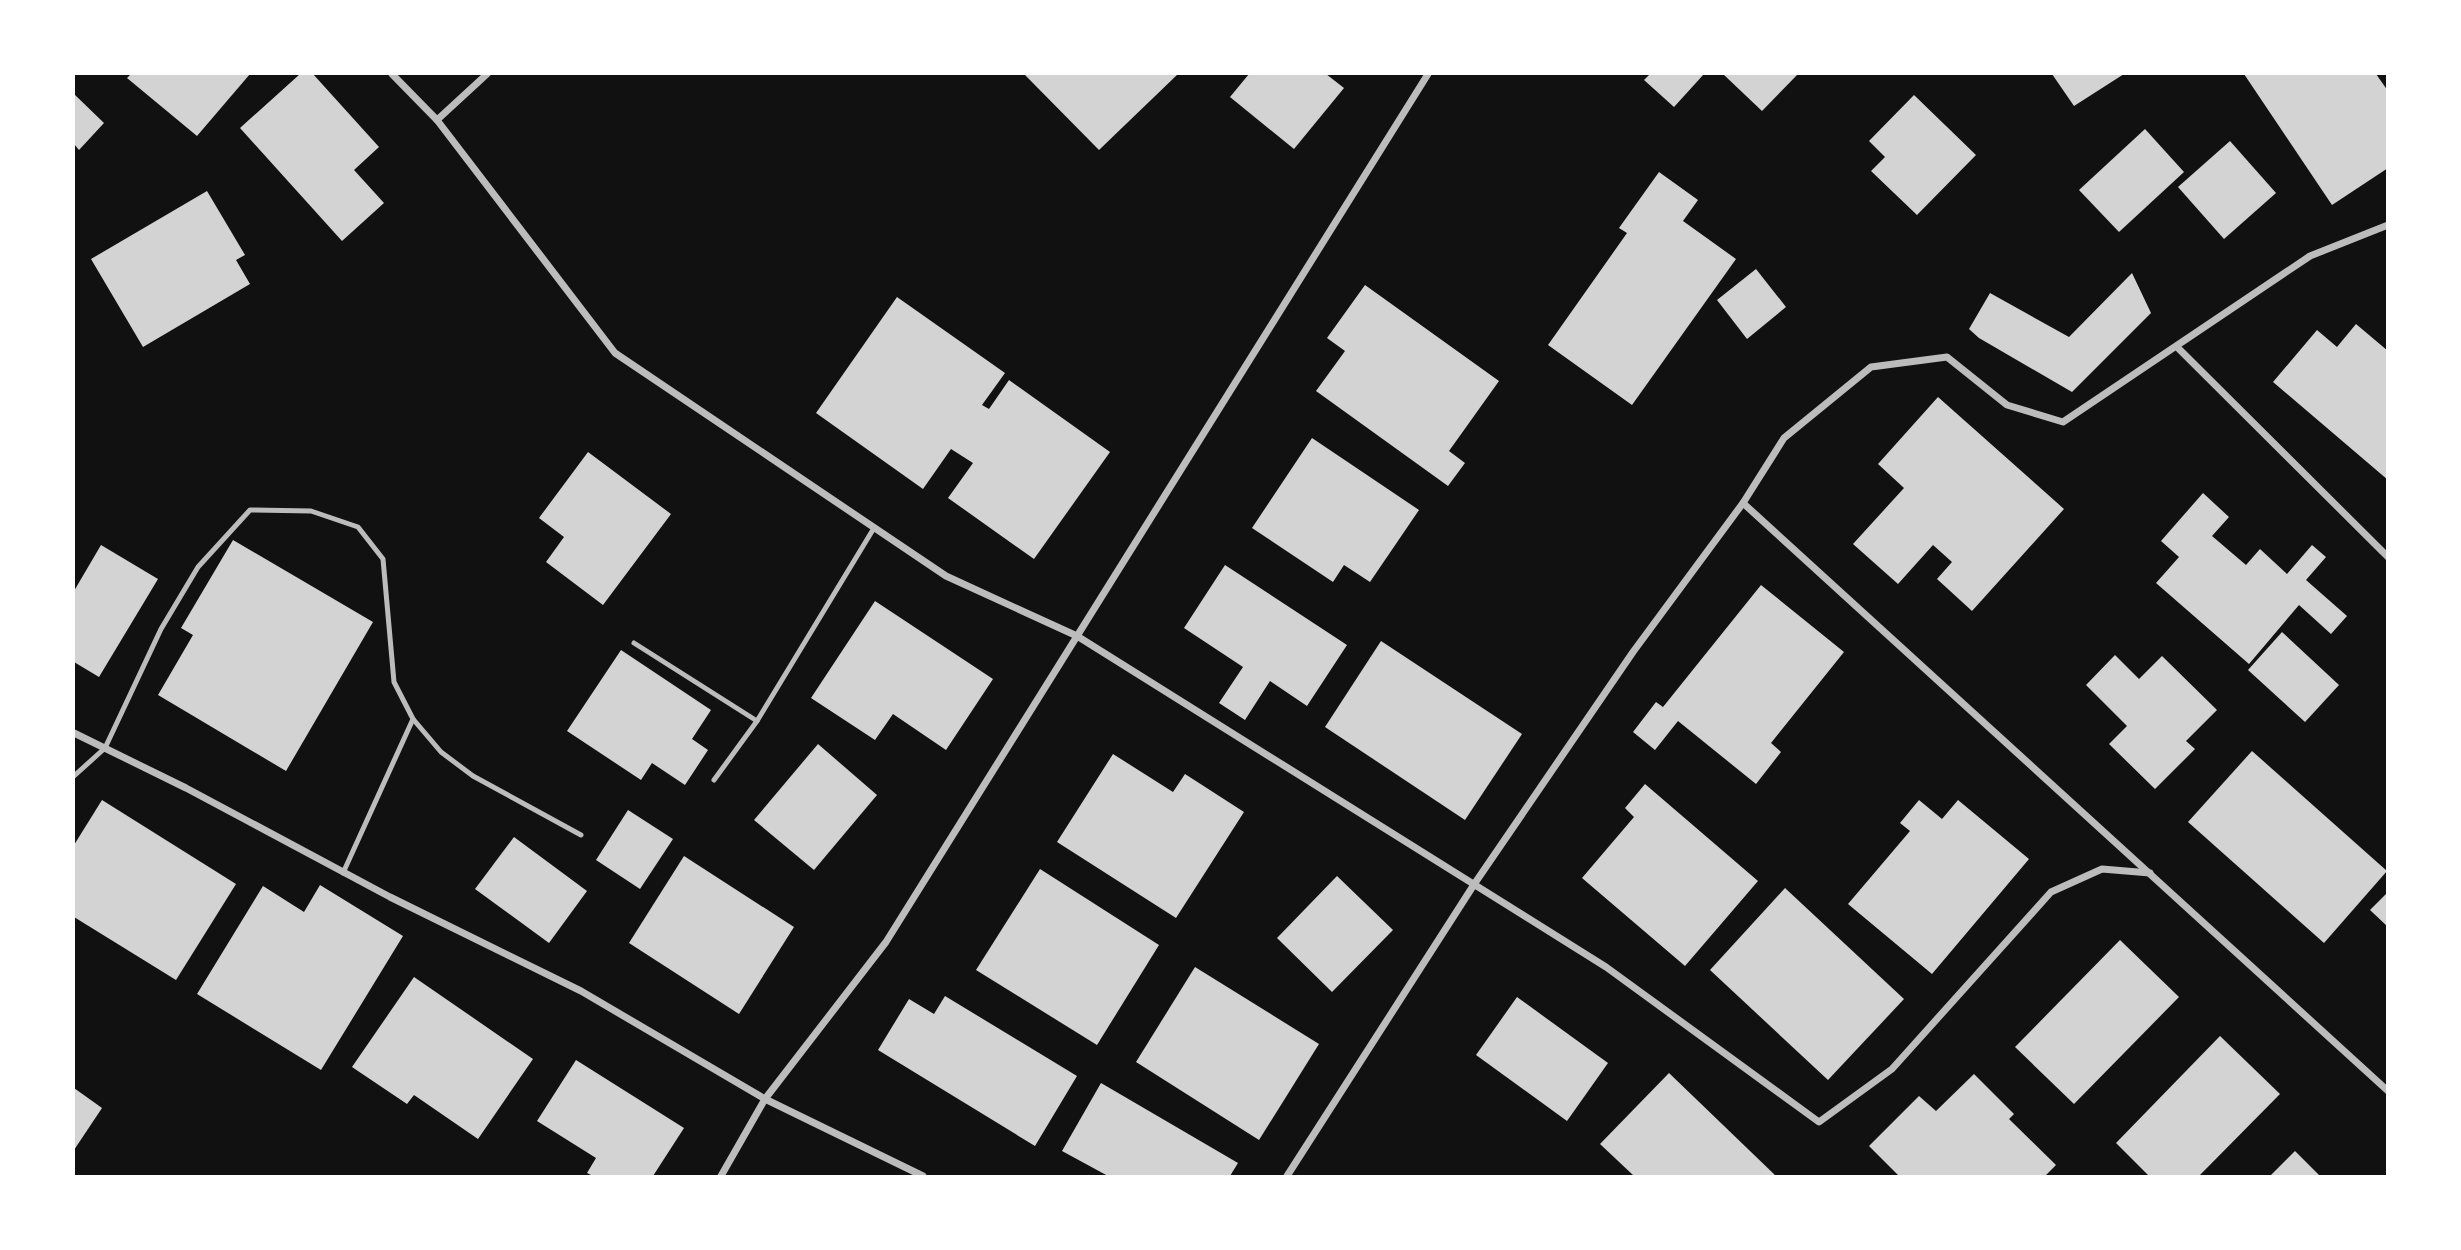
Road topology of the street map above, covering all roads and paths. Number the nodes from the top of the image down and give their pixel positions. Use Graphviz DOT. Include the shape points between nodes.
graph roads {
  1 [pos="392,74"];
  2 [pos="487,74"];
  3 [pos="1429,74"];
  4 [pos="437,120"];
  5 [pos="2388,225"];
  6 [pos="2177,347"];
  7 [pos="1743,503"];
  8 [pos="874,528"];
  9 [pos="2388,557"];
  10 [pos="1076,636"];
  11 [pos="634,643"];
  12 [pos="413,719"];
  13 [pos="757,721"];
  14 [pos="74,733"];
  15 [pos="105,748"];
  16 [pos="74,776"];
  17 [pos="714,780"];
  18 [pos="581,835"];
  19 [pos="343,873"];
  20 [pos="2150,873"];
  21 [pos="1475,883"];
  22 [pos="2388,1091"];
  23 [pos="765,1099"];
  24 [pos="721,1177"];
  25 [pos="923,1177"];
  26 [pos="1287,1177"];
  1 -- 4 [label="street"];
  2 -- 4 [label="street"];
  3 -- 10 [label="street"];
  4 -- 8 [label="street" via="615,353"];
  5 -- 6 [label="street" via="2310,256"];
  6 -- 7 [label="street" via="2063,422 2007,405 1947,357 1871,367 1784,438"];
  6 -- 9 [label="street"];
  7 -- 20 [label="street"];
  7 -- 21 [label="street" via="1633,652"];
  8 -- 10 [label="street" via="946,576"];
  8 -- 13 [label="lane"];
  10 -- 21 [label="street"];
  10 -- 23 [label="street" via="887,942"];
  11 -- 13 [label="lane"];
  12 -- 15 [label="lane" via="394,682 383,559 375,548 358,527 311,511 250,510 198,567 161,629"];
  12 -- 18 [label="lane" via="441,752 473,775"];
  12 -- 19 [label="lane"];
  13 -- 17 [label="lane"];
  14 -- 15 [label="street"];
  15 -- 16 [label="lane"];
  15 -- 19 [label="street"];
  19 -- 23 [label="street" via="582,991"];
  20 -- 21 [label="street" via="2102,869 2051,892 1892,1069 1819,1122 1606,967"];
  20 -- 22 [label="street"];
  21 -- 26 [label="street"];
  23 -- 24 [label="street"];
  23 -- 25 [label="street"];
}
